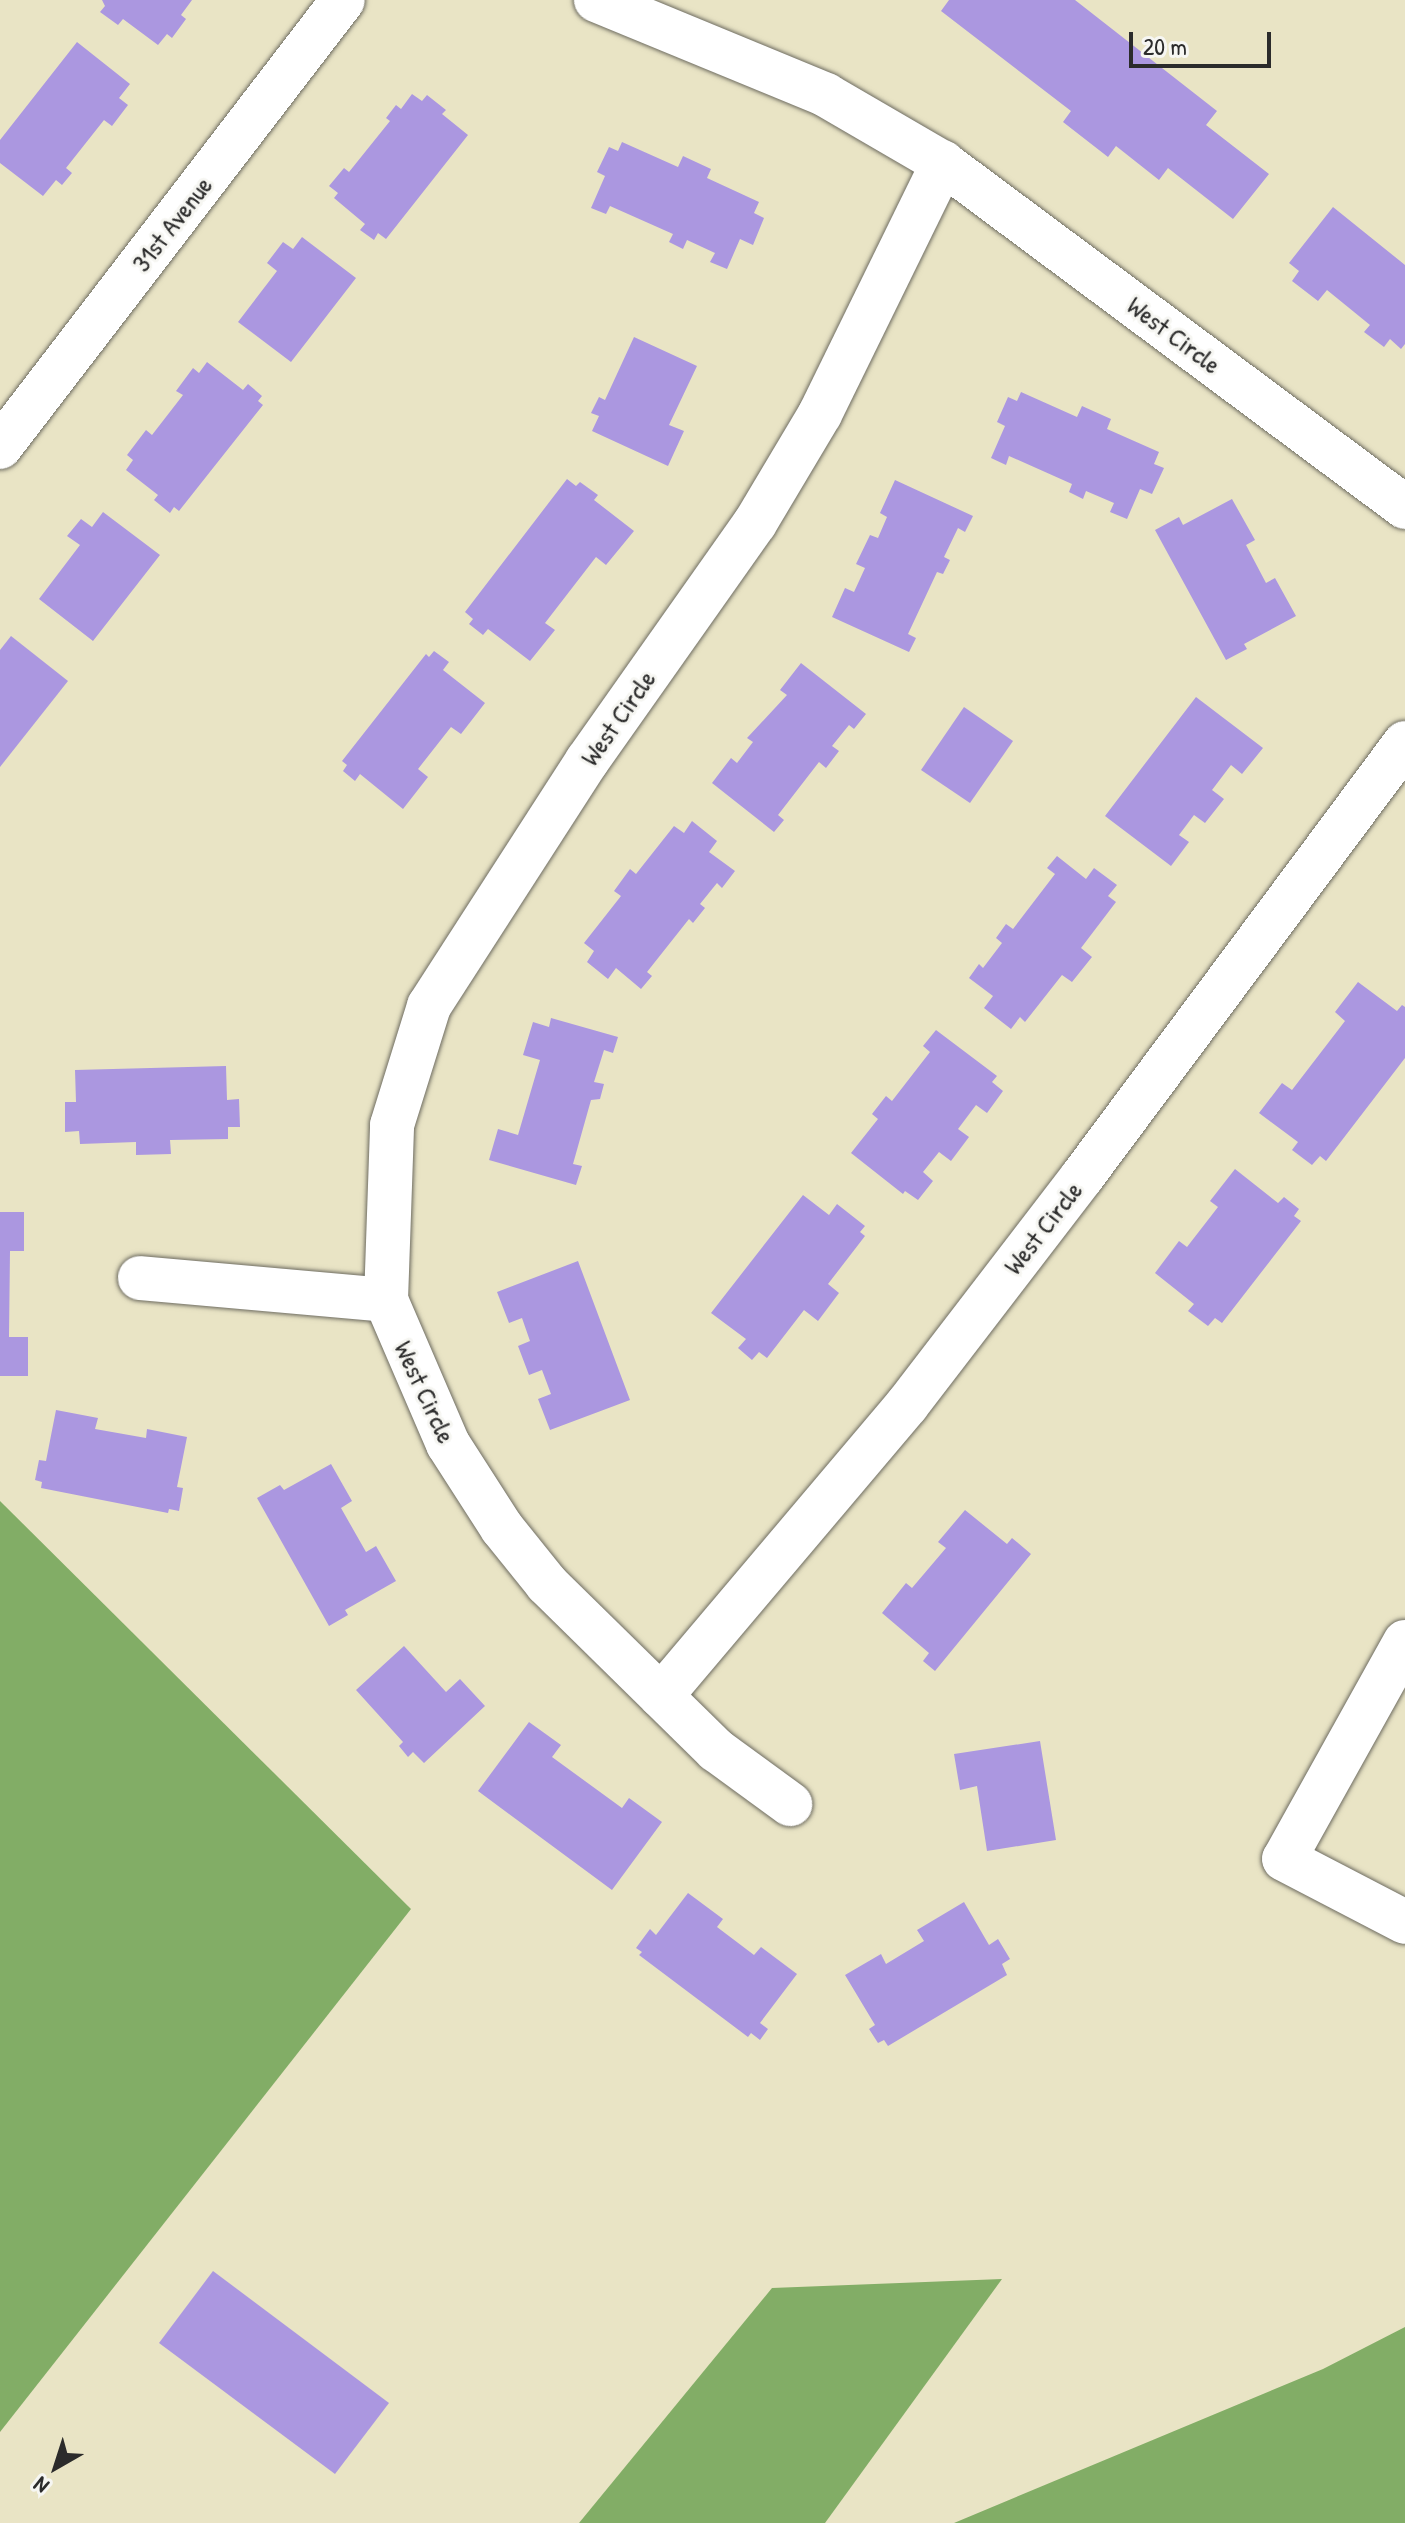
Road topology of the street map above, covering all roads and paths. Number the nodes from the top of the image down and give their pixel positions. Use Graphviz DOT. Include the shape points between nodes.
graph roads {
  1 [pos="343,0"];
  2 [pos="596,0"];
  3 [pos="943,163"];
  4 [pos="0,447"];
  5 [pos="1405,507"];
  6 [pos="1405,743"];
  7 [pos="140,1278"];
  8 [pos="386,1300"];
  9 [pos="1405,1642"];
  10 [pos="661,1696"];
  11 [pos="790,1804"];
  12 [pos="1405,1922"];
  1 -- 4 [label="street, 31st Avenue"];
  2 -- 3 [label="street, West Circle" via="826,95"];
  3 -- 5 [label="street, West Circle"];
  3 -- 8 [label="street, West Circle" via="820,414 755,523 587,761 429,1006 392,1125"];
  6 -- 10 [label="street, West Circle" via="907,1405"];
  7 -- 8 [label="street"];
  8 -- 10 [label="street, West Circle" via="448,1444 502,1528 547,1584"];
  9 -- 12 [label="street" via="1284,1859"];
  10 -- 11 [label="street, West Circle" via="716,1750"];
}
